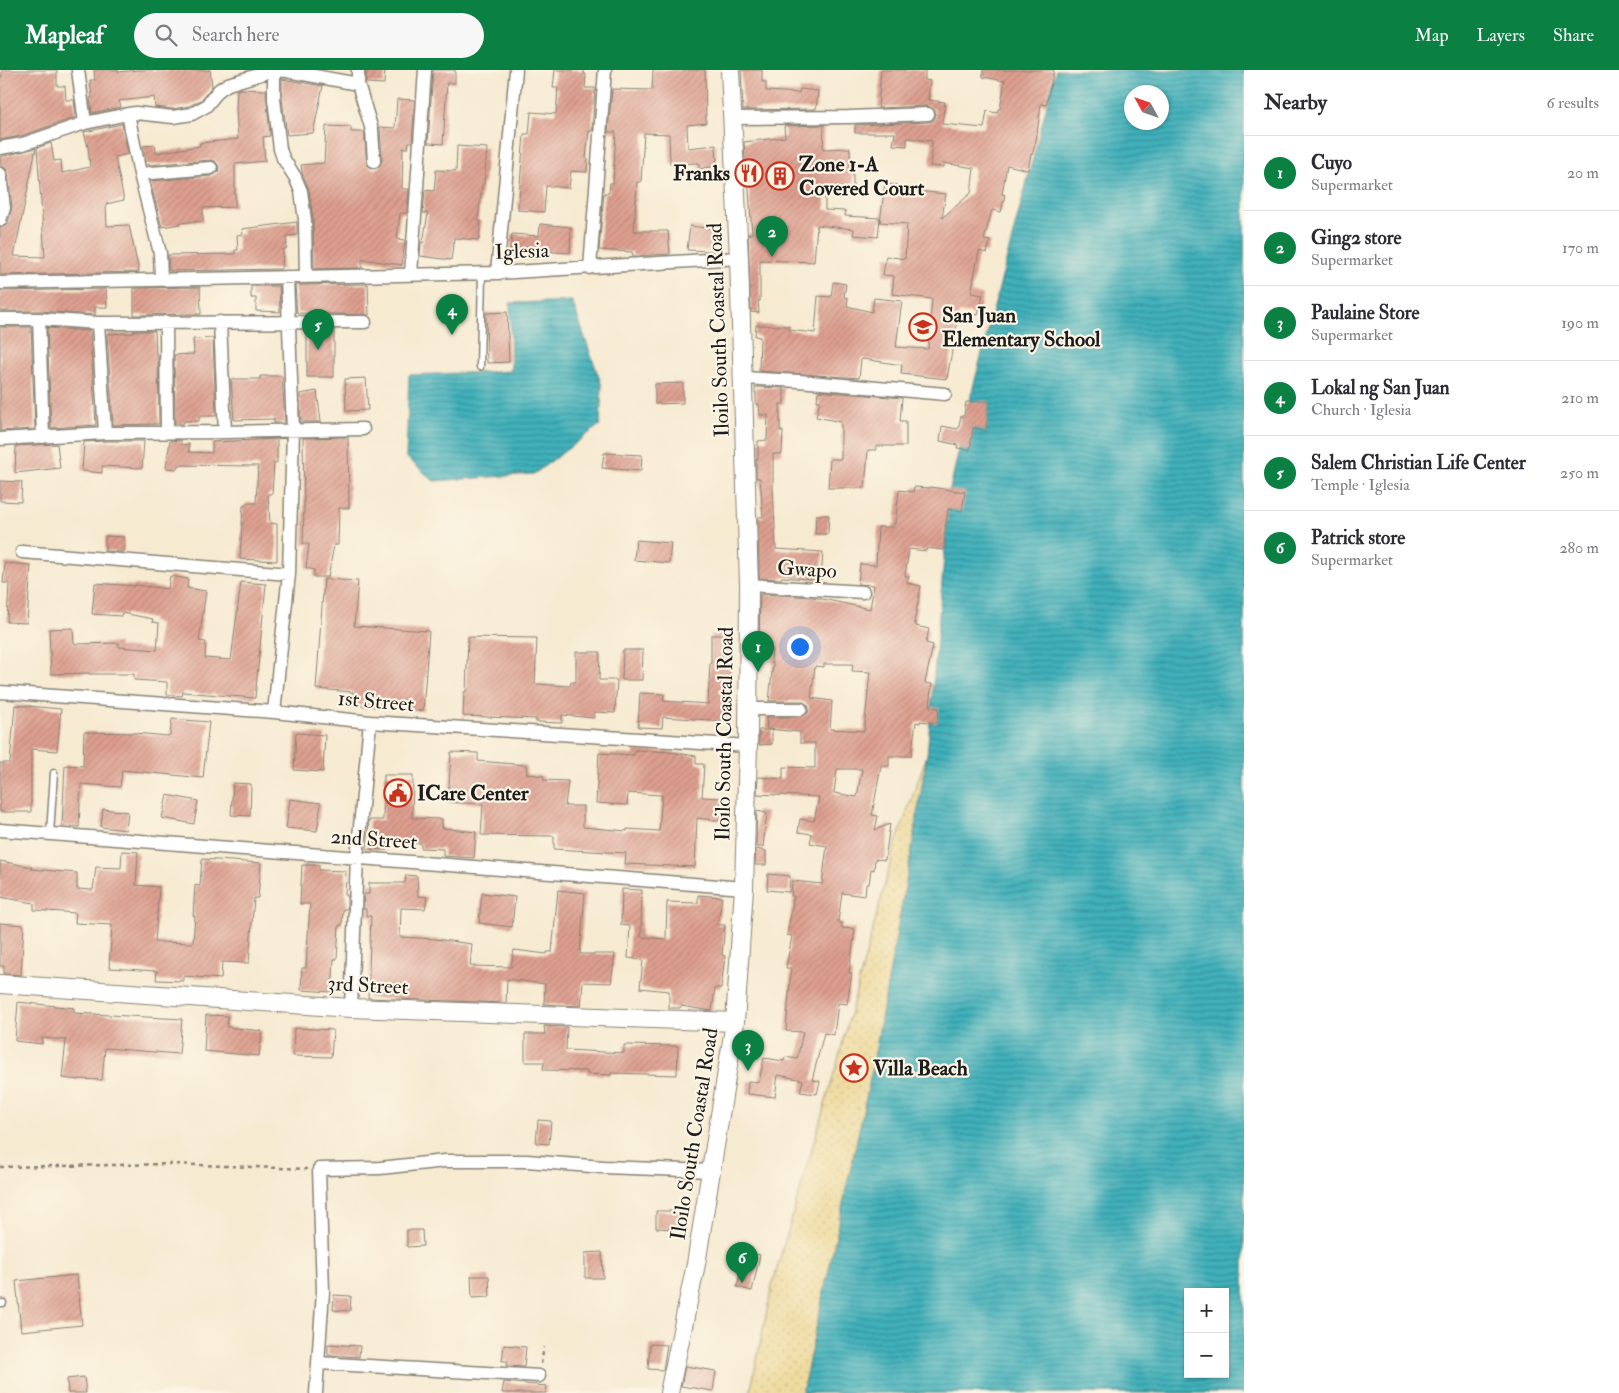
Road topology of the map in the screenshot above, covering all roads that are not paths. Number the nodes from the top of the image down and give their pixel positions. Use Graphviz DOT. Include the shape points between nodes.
graph roads {
  1 [pos="78,70"];
  2 [pos="274,70"];
  3 [pos="358,70"];
  4 [pos="425,70"];
  5 [pos="516,70"];
  6 [pos="605,70"];
  7 [pos="730,70"];
  8 [pos="358,84"];
  9 [pos="128,114"];
  10 [pos="928,114"];
  11 [pos="731,118"];
  12 [pos="85,123"];
  13 [pos="0,148"];
  14 [pos="374,161"];
  15 [pos="211,168"];
  16 [pos="0,174"];
  17 [pos="140,174"];
  18 [pos="0,220"];
  19 [pos="739,258"];
  20 [pos="590,268"];
  21 [pos="482,273"];
  22 [pos="497,273"];
  23 [pos="411,274"];
  24 [pos="306,277"];
  25 [pos="287,278"];
  26 [pos="161,279"];
  27 [pos="0,283"];
  28 [pos="0,319"];
  29 [pos="39,319"];
  30 [pos="166,322"];
  31 [pos="220,322"];
  32 [pos="289,322"];
  33 [pos="365,322"];
  34 [pos="98,323"];
  35 [pos="480,367"];
  36 [pos="743,378"];
  37 [pos="945,394"];
  38 [pos="363,429"];
  39 [pos="293,430"];
  40 [pos="105,432"];
  41 [pos="167,432"];
  42 [pos="226,432"];
  43 [pos="43,437"];
  44 [pos="0,438"];
  45 [pos="22,552"];
  46 [pos="289,574"];
  47 [pos="749,585"];
  48 [pos="863,592"];
  49 [pos="0,692"];
  50 [pos="748,709"];
  51 [pos="801,709"];
  52 [pos="274,712"];
  53 [pos="370,722"];
  54 [pos="748,746"];
  55 [pos="54,773"];
  56 [pos="0,830"];
  57 [pos="50,834"];
  58 [pos="357,858"];
  59 [pos="744,888"];
  60 [pos="0,984"];
  61 [pos="351,1008"];
  62 [pos="735,1022"];
  63 [pos="712,1170"];
  64 [pos="318,1363"];
  65 [pos="538,1376"];
  66 [pos="316,1393"];
  67 [pos="669,1393"];
  1 -- 12 [label="street"];
  2 -- 8 [label="street"];
  2 -- 9 [label="street" via="228,84 206,106 192,114 173,117"];
  2 -- 24 [label="street" via="280,149 301,191"];
  3 -- 8 [label="street"];
  4 -- 23 [label="street"];
  5 -- 22 [label="street"];
  6 -- 20 [label="street"];
  7 -- 11 [label="street, Iloilo South Coastal Road"];
  8 -- 14 [label="street" via="372,130"];
  9 -- 12 [label="street"];
  9 -- 17 [label="street"];
  10 -- 11 [label="street"];
  11 -- 19 [label="street, Iloilo South Coastal Road"];
  12 -- 13 [label="street"];
  15 -- 17 [label="street"];
  16 -- 18 [label="street" via="4,208"];
  17 -- 26 [label="street" via="160,253"];
  19 -- 20 [label="street, Iglesia"];
  19 -- 36 [label="street, Iloilo South Coastal Road"];
  20 -- 22 [label="street, Iglesia"];
  21 -- 22 [label="street, Iglesia"];
  21 -- 23 [label="street, Iglesia"];
  21 -- 35 [label="lane"];
  23 -- 24 [label="street, Iglesia"];
  24 -- 25 [label="street, Iglesia"];
  25 -- 26 [label="street, Iglesia"];
  25 -- 32 [label="street"];
  26 -- 27 [label="street, Iglesia"];
  28 -- 29 [label="street"];
  29 -- 34 [label="street"];
  29 -- 43 [label="street"];
  30 -- 31 [label="street"];
  30 -- 34 [label="street"];
  30 -- 41 [label="street"];
  31 -- 32 [label="street"];
  31 -- 42 [label="street"];
  32 -- 33 [label="street"];
  32 -- 39 [label="street"];
  34 -- 40 [label="street"];
  36 -- 37 [label="street"];
  36 -- 47 [label="street, Iloilo South Coastal Road"];
  38 -- 39 [label="street"];
  39 -- 42 [label="street"];
  39 -- 46 [label="street"];
  40 -- 41 [label="street"];
  40 -- 43 [label="street"];
  41 -- 42 [label="street"];
  43 -- 44 [label="street"];
  45 -- 46 [label="street"];
  46 -- 52 [label="street"];
  47 -- 48 [label="street, Gwapo"];
  47 -- 50 [label="street, Iloilo South Coastal Road"];
  49 -- 52 [label="street, 1st Street"];
  50 -- 51 [label="street"];
  50 -- 54 [label="street, Iloilo South Coastal Road"];
  52 -- 53 [label="street, 1st Street"];
  53 -- 54 [label="street, 1st Street"];
  53 -- 58 [label="street"];
  54 -- 59 [label="street, Iloilo South Coastal Road"];
  55 -- 57 [label="lane"];
  56 -- 57 [label="street, 2nd Street"];
  57 -- 58 [label="street, 2nd Street"];
  58 -- 59 [label="street, 2nd Street"];
  58 -- 61 [label="street"];
  59 -- 62 [label="street, Iloilo South Coastal Road"];
  60 -- 61 [label="street, 3rd Street"];
  61 -- 62 [label="street, 3rd Street"];
  62 -- 63 [label="street, Iloilo South Coastal Road"];
  63 -- 64 [label="street" via="527,1161 444,1161 380,1168 319,1169 323,1291"];
  63 -- 67 [label="street, Iloilo South Coastal Road"];
  64 -- 65 [label="street"];
  64 -- 66 [label="street"];
}
